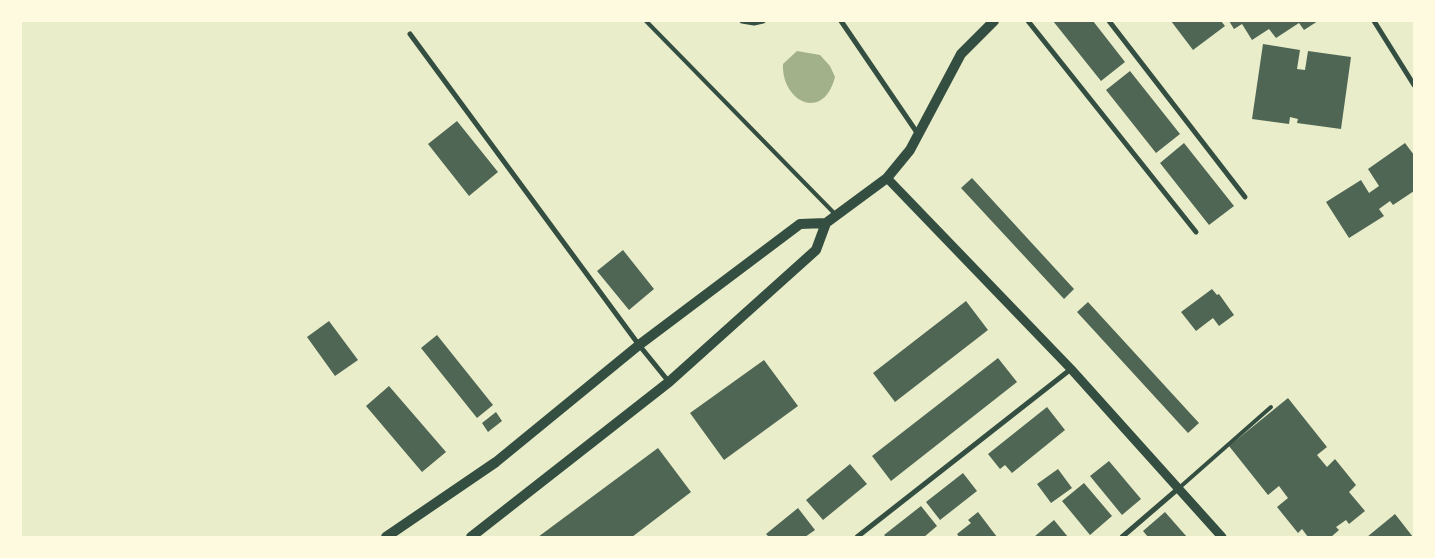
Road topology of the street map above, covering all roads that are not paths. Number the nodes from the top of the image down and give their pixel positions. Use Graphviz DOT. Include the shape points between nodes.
graph roads {
  1 [pos="646,21"];
  2 [pos="742,21"];
  3 [pos="762,21"];
  4 [pos="841,21"];
  5 [pos="994,21"];
  6 [pos="1028,21"];
  7 [pos="1109,21"];
  8 [pos="1374,21"];
  9 [pos="410,34"];
  10 [pos="1414,85"];
  11 [pos="918,134"];
  12 [pos="887,178"];
  13 [pos="1245,197"];
  14 [pos="836,216"];
  15 [pos="826,223"];
  16 [pos="1196,232"];
  17 [pos="639,345"];
  18 [pos="1071,369"];
  19 [pos="669,382"];
  20 [pos="1271,406"];
  21 [pos="1179,488"];
  22 [pos="386,537"];
  23 [pos="471,537"];
  24 [pos="857,537"];
  25 [pos="1122,537"];
  26 [pos="1222,537"];
  1 -- 14 [label="lane"];
  2 -- 3 [label="street"];
  4 -- 11 [label="street"];
  5 -- 11 [label="main road" via="961,54"];
  6 -- 16 [label="street"];
  7 -- 13 [label="street"];
  8 -- 10 [label="street"];
  9 -- 17 [label="street"];
  11 -- 12 [label="main road" via="910,150"];
  12 -- 14 [label="main road"];
  12 -- 18 [label="street"];
  14 -- 15 [label="main road"];
  15 -- 17 [label="main road" via="800,224"];
  15 -- 19 [label="main road" via="816,250"];
  17 -- 19 [label="street"];
  17 -- 22 [label="main road" via="496,462"];
  18 -- 21 [label="street"];
  18 -- 24 [label="street"];
  19 -- 23 [label="main road"];
  20 -- 21 [label="lane"];
  21 -- 25 [label="street"];
  21 -- 26 [label="street"];
}
